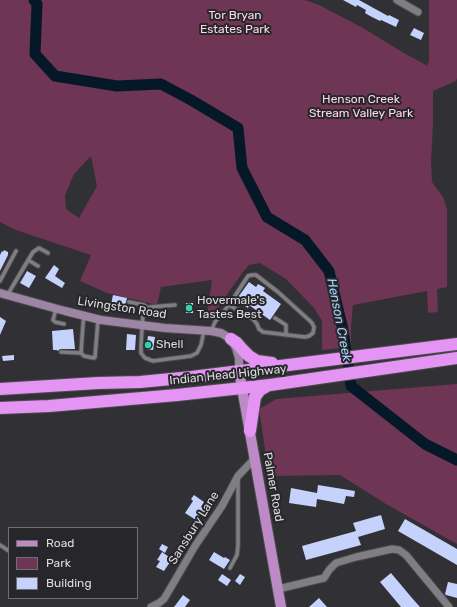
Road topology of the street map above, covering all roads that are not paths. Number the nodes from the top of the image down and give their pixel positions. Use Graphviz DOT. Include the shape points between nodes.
graph roads {
  1 [pos="397,0"];
  2 [pos="418,12"];
  3 [pos="16,251"];
  4 [pos="48,253"];
  5 [pos="28,260"];
  6 [pos="38,266"];
  7 [pos="0,281"];
  8 [pos="4,294"];
  9 [pos="129,302"];
  10 [pos="229,305"];
  11 [pos="174,306"];
  12 [pos="148,308"];
  13 [pos="56,309"];
  14 [pos="85,316"];
  15 [pos="275,318"];
  16 [pos="98,319"];
  17 [pos="64,324"];
  18 [pos="143,325"];
  19 [pos="208,331"];
  20 [pos="286,335"];
  21 [pos="231,339"];
  22 [pos="457,344"];
  23 [pos="61,352"];
  24 [pos="81,354"];
  25 [pos="457,358"];
  26 [pos="298,364"];
  27 [pos="239,372"];
  28 [pos="270,385"];
  29 [pos="242,387"];
  30 [pos="0,389"];
  31 [pos="0,408"];
  32 [pos="250,431"];
  33 [pos="255,458"];
  34 [pos="238,476"];
  35 [pos="230,568"];
  36 [pos="278,589"];
  37 [pos="151,607"];
  38 [pos="281,607"];
  39 [pos="449,607"];
  1 -- 2 [label="street"];
  3 -- 7 [label="lane"];
  4 -- 5 [label="lane" via="36,249"];
  5 -- 6 [label="lane"];
  5 -- 8 [label="lane"];
  8 -- 13 [label="main road, Livingston Road"];
  9 -- 12 [label="lane"];
  10 -- 19 [label="lane"];
  10 -- 20 [label="lane" via="253,319 262,332"];
  10 -- 20 [label="lane" via="248,276 256,275 278,292 314,327 313,333 309,336"];
  11 -- 12 [label="lane"];
  12 -- 18 [label="lane" via="143,314"];
  13 -- 14 [label="main road, Livingston Road"];
  13 -- 17 [label="lane" via="53,320"];
  14 -- 16 [label="main road, Livingston Road"];
  14 -- 24 [label="lane"];
  15 -- 20 [label="lane" via="286,325"];
  16 -- 18 [label="main road, Livingston Road"];
  16 -- 24 [label="lane" via="95,357"];
  18 -- 19 [label="main road, Livingston Road"];
  18 -- 19 [label="lane" via="142,353 145,358 153,361 197,353"];
  19 -- 21 [label="main road, Livingston Road" via="221,332"];
  21 -- 26 [label="highway" via="257,361"];
  21 -- 27 [label="main road" via="239,358"];
  22 -- 26 [label="highway, Indian Head Highway"];
  23 -- 24 [label="lane"];
  25 -- 28 [label="highway, Indian Head Highway"];
  26 -- 27 [label="highway, Indian Head Highway"];
  27 -- 29 [label="main road, Palmer Road"];
  27 -- 30 [label="highway, Indian Head Highway" via="140,382"];
  28 -- 29 [label="highway, Indian Head Highway"];
  28 -- 32 [label="highway" via="260,390 255,397"];
  29 -- 31 [label="highway, Indian Head Highway" via="177,395"];
  29 -- 32 [label="main road, Palmer Road"];
  32 -- 33 [label="main road, Palmer Road"];
  33 -- 34 [label="street, Sansbury Lane"];
  33 -- 36 [label="main road, Palmer Road"];
  34 -- 35 [label="lane" via="238,545 237,555"];
  34 -- 37 [label="street, Sansbury Lane" via="164,599"];
  36 -- 38 [label="main road, Palmer Road"];
  36 -- 39 [label="street" via="324,578 336,563 392,549 406,555"];
}
